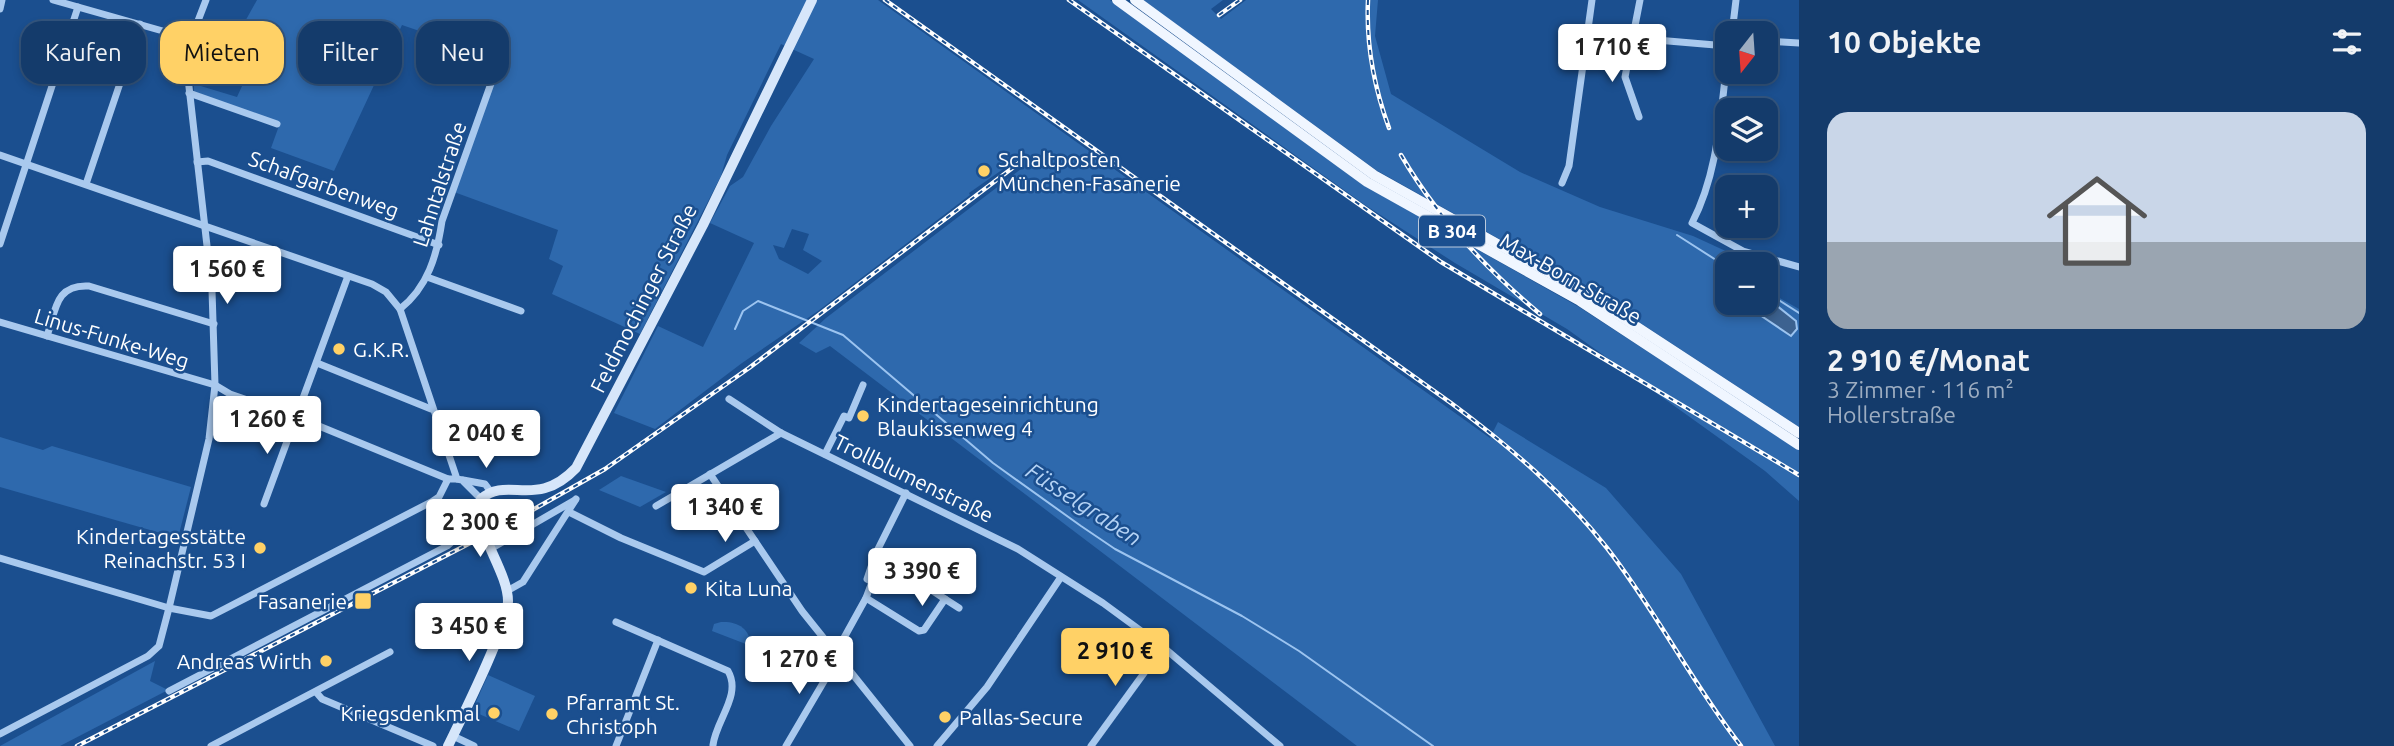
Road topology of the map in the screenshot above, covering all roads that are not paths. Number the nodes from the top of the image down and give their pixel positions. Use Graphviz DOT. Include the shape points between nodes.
graph roads {
  1 [pos="2,0"];
  2 [pos="53,0"];
  3 [pos="206,0"];
  4 [pos="813,0"];
  5 [pos="1117,0"];
  6 [pos="1135,0"];
  7 [pos="1592,0"];
  8 [pos="1640,0"];
  9 [pos="1736,0"];
  10 [pos="78,7"];
  11 [pos="0,9"];
  12 [pos="129,21"];
  13 [pos="198,21"];
  14 [pos="1733,21"];
  15 [pos="1633,38"];
  16 [pos="1778,42"];
  17 [pos="1799,43"];
  18 [pos="1715,45"];
  19 [pos="120,84"];
  20 [pos="189,84"];
  21 [pos="491,84"];
  22 [pos="1724,84"];
  23 [pos="189,93"];
  24 [pos="1639,117"];
  25 [pos="277,124"];
  26 [pos="0,155"];
  27 [pos="197,162"];
  28 [pos="25,163"];
  29 [pos="1562,183"];
  30 [pos="86,184"];
  31 [pos="3,226"];
  32 [pos="207,228"];
  33 [pos="0,244"];
  34 [pos="439,245"];
  35 [pos="1799,267"];
  36 [pos="348,276"];
  37 [pos="426,277"];
  38 [pos="400,309"];
  39 [pos="521,311"];
  40 [pos="0,322"];
  41 [pos="214,324"];
  42 [pos="47,336"];
  43 [pos="317,363"];
  44 [pos="215,385"];
  45 [pos="863,385"];
  46 [pos="729,399"];
  47 [pos="431,409"];
  48 [pos="297,417"];
  49 [pos="781,433"];
  50 [pos="1799,433"];
  51 [pos="1799,445"];
  52 [pos="825,454"];
  53 [pos="710,474"];
  54 [pos="448,479"];
  55 [pos="460,479"];
  56 [pos="491,492"];
  57 [pos="906,493"];
  58 [pos="481,499"];
  59 [pos="264,504"];
  60 [pos="656,506"];
  61 [pos="569,512"];
  62 [pos="479,518"];
  63 [pos="755,541"];
  64 [pos="492,548"];
  65 [pos="0,558"];
  66 [pos="1061,577"];
  67 [pos="927,587"];
  68 [pos="506,591"];
  69 [pos="866,598"];
  70 [pos="945,599"];
  71 [pos="169,608"];
  72 [pos="959,608"];
  73 [pos="616,622"];
  74 [pos="658,640"];
  75 [pos="1163,647"];
  76 [pos="390,652"];
  77 [pos="836,657"];
  78 [pos="169,691"];
  79 [pos="316,692"];
  80 [pos="0,734"];
  81 [pos="451,741"];
  82 [pos="713,745"];
  83 [pos="211,746"];
  84 [pos="433,746"];
  85 [pos="474,746"];
  86 [pos="616,746"];
  87 [pos="786,746"];
  88 [pos="910,746"];
  89 [pos="937,746"];
  90 [pos="1091,746"];
  91 [pos="1280,746"];
  1 -- 11 [label="street"];
  2 -- 10 [label="street"];
  3 -- 13 [label="street"];
  4 -- 56 [label="main road, Feldmochinger Straße" via="703,225 576,468 554,487 539,492"];
  5 -- 51 [label="main road, Max-Born-Straße / B 304" via="1367,183 1580,301"];
  6 -- 50 [label="main road, Max-Born-Straße / B 304" via="1374,175 1585,293"];
  7 -- 29 [label="street" via="1576,125"];
  8 -- 15 [label="street"];
  9 -- 14 [label="street"];
  10 -- 12 [label="street"];
  10 -- 28 [label="street"];
  15 -- 18 [label="street"];
  15 -- 24 [label="street" via="1625,77"];
  16 -- 17 [label="street"];
  19 -- 30 [label="street"];
  20 -- 23 [label="street"];
  21 -- 34 [label="street, Lahntalstraße" via="442,221"];
  22 -- 35 [label="street" via="1714,170 1692,223 1743,251"];
  23 -- 25 [label="street"];
  23 -- 27 [label="street"];
  26 -- 28 [label="street"];
  27 -- 32 [label="street"];
  27 -- 34 [label="street, Schafgarbenweg" via="208,161"];
  28 -- 30 [label="street"];
  28 -- 31 [label="street"];
  30 -- 32 [label="street"];
  31 -- 33 [label="street"];
  32 -- 36 [label="street"];
  32 -- 41 [label="street"];
  34 -- 37 [label="street, Lahntalstraße"];
  36 -- 38 [label="street" via="386,292"];
  36 -- 43 [label="street"];
  37 -- 38 [label="street, Lahntalstraße" via="415,297"];
  37 -- 39 [label="street"];
  38 -- 47 [label="street"];
  40 -- 42 [label="street, Linus-Funke-Weg"];
  41 -- 42 [label="street" via="76,285 59,299"];
  41 -- 44 [label="street"];
  42 -- 44 [label="street, Linus-Funke-Weg"];
  43 -- 47 [label="street"];
  43 -- 48 [label="street"];
  44 -- 48 [label="street, Linus-Funke-Weg"];
  44 -- 71 [label="street" via="209,439"];
  45 -- 52 [label="street" via="849,418 844,416"];
  46 -- 49 [label="street, Trollblumenstraße"];
  47 -- 55 [label="street"];
  48 -- 54 [label="street, Linus-Funke-Weg"];
  48 -- 59 [label="street"];
  49 -- 52 [label="street, Trollblumenstraße"];
  49 -- 53 [label="street"];
  52 -- 57 [label="street, Trollblumenstraße"];
  53 -- 60 [label="street"];
  53 -- 63 [label="street"];
  54 -- 55 [label="street"];
  54 -- 71 [label="street" via="439,497 211,616"];
  55 -- 56 [label="street" via="485,484"];
  55 -- 58 [label="street"];
  56 -- 58 [label="main road"];
  57 -- 66 [label="street, Trollblumenstraße" via="1018,549"];
  57 -- 69 [label="street" via="874,560 878,566"];
  58 -- 62 [label="main road"];
  61 -- 63 [label="street" via="704,572"];
  61 -- 64 [label="street" via="576,499"];
  61 -- 68 [label="street" via="523,582"];
  62 -- 64 [label="main road"];
  62 -- 78 [label="street" via="447,546"];
  63 -- 77 [label="street"];
  64 -- 68 [label="main road"];
  65 -- 71 [label="street"];
  66 -- 75 [label="street, Trollblumenstraße"];
  66 -- 89 [label="street" via="994,678"];
  67 -- 70 [label="street"];
  68 -- 81 [label="main road" via="505,619"];
  69 -- 70 [label="street" via="919,631"];
  69 -- 77 [label="street"];
  70 -- 72 [label="street"];
  71 -- 80 [label="street" via="159,646 148,656"];
  73 -- 74 [label="street"];
  74 -- 82 [label="street" via="728,670 733,680"];
  74 -- 86 [label="street"];
  75 -- 90 [label="street"];
  75 -- 91 [label="street, Trollblumenstraße"];
  76 -- 79 [label="street"];
  77 -- 87 [label="street"];
  77 -- 88 [label="street"];
  79 -- 83 [label="street"];
  79 -- 84 [label="street" via="322,699"];
  81 -- 85 [label="street"];
}
